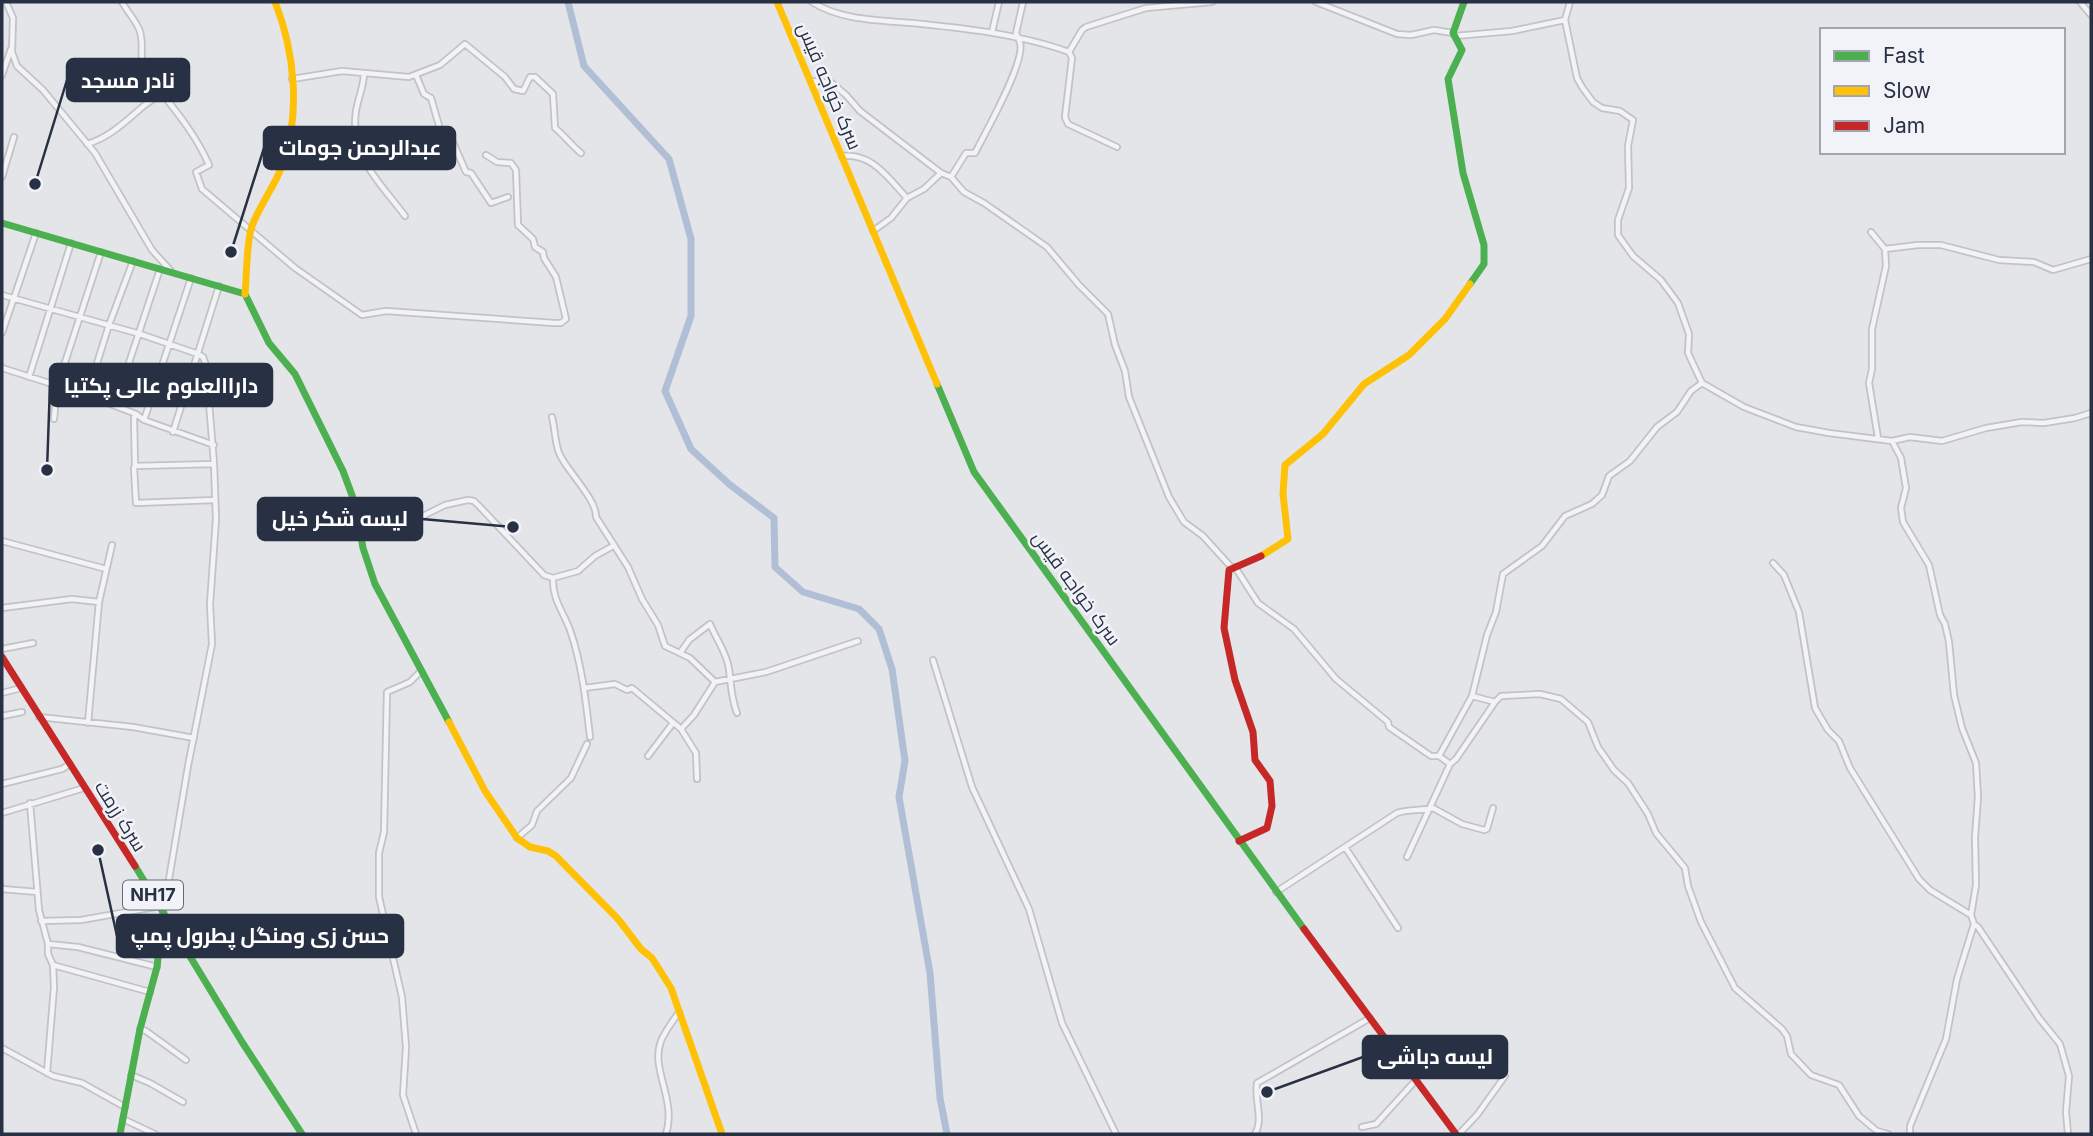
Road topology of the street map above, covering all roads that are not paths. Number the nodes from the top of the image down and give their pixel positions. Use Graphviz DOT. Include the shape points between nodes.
graph roads {
  1 [pos="6,2"];
  2 [pos="122,2"];
  3 [pos="275,2"];
  4 [pos="778,2"];
  5 [pos="812,2"];
  6 [pos="999,2"];
  7 [pos="1023,2"];
  8 [pos="1212,2"];
  9 [pos="1316,2"];
  10 [pos="1335,2"];
  11 [pos="1464,2"];
  12 [pos="1570,2"];
  13 [pos="2080,2"];
  14 [pos="1332,8"];
  15 [pos="2091,15"];
  16 [pos="1565,20"];
  17 [pos="992,32"];
  18 [pos="1454,34"];
  19 [pos="1017,38"];
  20 [pos="13,43"];
  21 [pos="1069,52"];
  22 [pos="364,73"];
  23 [pos="2,75"];
  24 [pos="416,75"];
  25 [pos="292,79"];
  26 [pos="811,81"];
  27 [pos="161,92"];
  28 [pos="14,137"];
  29 [pos="86,144"];
  30 [pos="1117,147"];
  31 [pos="581,153"];
  32 [pos="486,155"];
  33 [pos="842,156"];
  34 [pos="941,173"];
  35 [pos="2,177"];
  36 [pos="951,177"];
  37 [pos="508,197"];
  38 [pos="906,198"];
  39 [pos="405,216"];
  40 [pos="2,223"];
  41 [pos="873,231"];
  42 [pos="36,232"];
  43 [pos="251,232"];
  44 [pos="1871,232"];
  45 [pos="71,242"];
  46 [pos="1885,249"];
  47 [pos="102,251"];
  48 [pos="2091,259"];
  49 [pos="133,260"];
  50 [pos="160,268"];
  51 [pos="171,271"];
  52 [pos="191,277"];
  53 [pos="219,285"];
  54 [pos="245,294"];
  55 [pos="2,295"];
  56 [pos="13,299"];
  57 [pos="50,309"];
  58 [pos="80,316"];
  59 [pos="109,325"];
  60 [pos="2,333"];
  61 [pos="140,334"];
  62 [pos="169,344"];
  63 [pos="198,354"];
  64 [pos="2,368"];
  65 [pos="29,377"];
  66 [pos="1702,383"];
  67 [pos="57,387"];
  68 [pos="88,395"];
  69 [pos="115,405"];
  70 [pos="2091,413"];
  71 [pos="136,414"];
  72 [pos="552,417"];
  73 [pos="54,419"];
  74 [pos="144,421"];
  75 [pos="173,432"];
  76 [pos="1878,438"];
  77 [pos="1892,441"];
  78 [pos="214,445"];
  79 [pos="214,464"];
  80 [pos="135,466"];
  81 [pos="215,500"];
  82 [pos="359,520"];
  83 [pos="2,541"];
  84 [pos="113,545"];
  85 [pos="613,546"];
  86 [pos="1773,563"];
  87 [pos="1234,568"];
  88 [pos="106,569"];
  89 [pos="553,578"];
  90 [pos="99,602"];
  91 [pos="2,608"];
  92 [pos="858,641"];
  93 [pos="33,643"];
  94 [pos="2,649"];
  95 [pos="680,653"];
  96 [pos="2,657"];
  97 [pos="933,660"];
  98 [pos="421,671"];
  99 [pos="729,679"];
  100 [pos="715,682"];
  101 [pos="21,688"];
  102 [pos="584,688"];
  103 [pos="2,693"];
  104 [pos="1472,696"];
  105 [pos="1495,702"];
  106 [pos="22,712"];
  107 [pos="737,713"];
  108 [pos="2,716"];
  109 [pos="38,717"];
  110 [pos="88,723"];
  111 [pos="673,723"];
  112 [pos="681,729"];
  113 [pos="590,737"];
  114 [pos="194,738"];
  115 [pos="587,744"];
  116 [pos="648,756"];
  117 [pos="1439,756"];
  118 [pos="70,764"];
  119 [pos="1450,764"];
  120 [pos="697,779"];
  121 [pos="2,784"];
  122 [pos="85,788"];
  123 [pos="30,803"];
  124 [pos="1493,808"];
  125 [pos="1428,809"];
  126 [pos="2,813"];
  127 [pos="517,838"];
  128 [pos="1239,841"];
  129 [pos="1345,847"];
  130 [pos="1407,857"];
  131 [pos="2,889"];
  132 [pos="37,892"];
  133 [pos="1276,892"];
  134 [pos="158,903"];
  135 [pos="163,911"];
  136 [pos="1971,915"];
  137 [pos="41,921"];
  138 [pos="1974,924"];
  139 [pos="1398,928"];
  140 [pos="48,944"];
  141 [pos="53,965"];
  142 [pos="157,967"];
  143 [pos="151,992"];
  144 [pos="679,1012"];
  145 [pos="1370,1018"];
  146 [pos="140,1029"];
  147 [pos="2,1048"];
  148 [pos="186,1060"];
  149 [pos="47,1073"];
  150 [pos="130,1075"];
  151 [pos="1505,1076"];
  152 [pos="1416,1080"];
  153 [pos="183,1102"];
  154 [pos="126,1107"];
  155 [pos="123,1119"];
  156 [pos="1362,1127"];
  157 [pos="120,1134"];
  158 [pos="155,1134"];
  159 [pos="302,1134"];
  160 [pos="416,1134"];
  161 [pos="666,1134"];
  162 [pos="722,1134"];
  163 [pos="1116,1134"];
  164 [pos="1255,1134"];
  165 [pos="1457,1134"];
  166 [pos="1888,1134"];
  167 [pos="1909,1134"];
  168 [pos="2068,1134"];
  1 -- 20 [label="street" via="13,18"];
  2 -- 27 [label="street" via="140,30 141,60 147,75"];
  3 -- 25 [label="main road" via="283,16"];
  4 -- 26 [label="main road, سرک خواجه قیس"];
  5 -- 17 [label="street" via="853,16"];
  6 -- 17 [label="street"];
  7 -- 19 [label="street"];
  8 -- 21 [label="street" via="1146,8 1086,27"];
  9 -- 14 [label="street"];
  10 -- 14 [label="street"];
  11 -- 18 [label="main road"];
  12 -- 16 [label="street"];
  13 -- 15 [label="street"];
  14 -- 18 [label="street" via="1397,34 1434,30"];
  16 -- 18 [label="street" via="1512,31"];
  16 -- 66 [label="street" via="1577,78 1585,93 1602,108 1620,111 1633,120 1629,188 1618,219 1618,235 1678,303 1689,334 1688,354"];
  17 -- 19 [label="street"];
  18 -- 87 [label="main road" via="1462,50 1448,79 1463,173 1484,245 1484,264 1445,319 1409,355 1364,384 1323,434 1285,465 1288,539"];
  19 -- 21 [label="street"];
  19 -- 36 [label="street" via="1021,44 1016,67 998,110 975,153 965,153"];
  20 -- 23 [label="street"];
  20 -- 29 [label="street" via="17,66 43,90"];
  21 -- 30 [label="street" via="1068,124"];
  22 -- 24 [label="street"];
  22 -- 25 [label="street" via="342,71"];
  22 -- 39 [label="street" via="355,113 356,144 373,178"];
  24 -- 31 [label="street" via="440,65 465,44 514,89 523,91 528,79 535,77 552,94 555,128"];
  24 -- 37 [label="street" via="466,172 491,203"];
  25 -- 43 [label="main road" via="292,119 282,165"];
  26 -- 33 [label="main road, سرک خواجه قیس"];
  26 -- 34 [label="street" via="832,83 859,111"];
  27 -- 29 [label="street" via="102,139"];
  27 -- 43 [label="street" via="209,165 196,172 202,189"];
  28 -- 35 [label="street"];
  29 -- 51 [label="street" via="104,166 152,250"];
  32 -- 43 [label="street" via="510,163 516,170 519,225 544,252 556,277 566,319 561,323 386,311 362,315"];
  33 -- 38 [label="street" via="873,162"];
  33 -- 41 [label="main road, سرک خواجه قیس"];
  34 -- 36 [label="street"];
  34 -- 38 [label="street"];
  36 -- 87 [label="street" via="964,192 1047,247 1108,314 1129,397 1169,497 1184,522"];
  38 -- 41 [label="street" via="891,218"];
  40 -- 42 [label="main road"];
  41 -- 128 [label="main road, سرک خواجه قیس" via="974,472"];
  42 -- 45 [label="main road"];
  42 -- 56 [label="street"];
  43 -- 54 [label="main road"];
  44 -- 46 [label="street"];
  45 -- 47 [label="main road"];
  45 -- 57 [label="street"];
  46 -- 48 [label="street" via="1941,245 1999,260 2034,262 2053,270"];
  46 -- 76 [label="street" via="1868,383"];
  47 -- 49 [label="main road"];
  47 -- 58 [label="street"];
  49 -- 50 [label="main road"];
  49 -- 59 [label="street"];
  50 -- 51 [label="main road"];
  50 -- 61 [label="street"];
  51 -- 52 [label="main road"];
  52 -- 53 [label="main road"];
  52 -- 62 [label="street"];
  53 -- 54 [label="main road"];
  53 -- 63 [label="street"];
  54 -- 82 [label="main road" via="269,343 295,374 343,471"];
  55 -- 56 [label="street"];
  56 -- 57 [label="street"];
  56 -- 60 [label="street"];
  57 -- 58 [label="street"];
  57 -- 65 [label="street"];
  58 -- 59 [label="street"];
  58 -- 67 [label="street"];
  59 -- 61 [label="street"];
  59 -- 68 [label="street"];
  61 -- 62 [label="street"];
  61 -- 69 [label="street"];
  62 -- 63 [label="street"];
  62 -- 74 [label="street"];
  63 -- 75 [label="street"];
  63 -- 78 [label="street" via="206,365"];
  64 -- 65 [label="street"];
  65 -- 67 [label="street"];
  66 -- 76 [label="street" via="1744,407 1796,427"];
  66 -- 104 [label="street" via="1630,461 1609,477 1602,495 1565,516 1542,546 1503,574"];
  67 -- 68 [label="street"];
  67 -- 73 [label="street"];
  68 -- 69 [label="street"];
  69 -- 71 [label="street"];
  70 -- 77 [label="street" via="1986,428 1941,441 1910,437"];
  71 -- 74 [label="street"];
  71 -- 80 [label="street"];
  72 -- 85 [label="street" via="559,454 592,502"];
  74 -- 75 [label="street"];
  75 -- 78 [label="street"];
  76 -- 77 [label="street"];
  77 -- 136 [label="street" via="1901,458 1906,488 1903,522 1931,573 1949,642 1954,695 1976,763 1976,885"];
  78 -- 79 [label="street"];
  79 -- 80 [label="street"];
  79 -- 81 [label="street"];
  80 -- 81 [label="street" via="136,503"];
  81 -- 114 [label="street" via="212,644"];
  82 -- 89 [label="street" via="423,516 459,501 474,501 544,575"];
  82 -- 98 [label="main road" via="375,584"];
  83 -- 88 [label="street"];
  84 -- 88 [label="street"];
  85 -- 89 [label="street" via="578,571"];
  85 -- 95 [label="street" via="628,567 665,646"];
  86 -- 136 [label="street" via="1784,575 1800,612 1815,708 1919,879"];
  87 -- 117 [label="street" via="1258,603 1294,629 1336,679 1389,727 1431,756"];
  87 -- 128 [label="main road" via="1229,570 1224,628 1253,732 1255,760 1270,781 1272,806 1267,828"];
  88 -- 90 [label="street"];
  89 -- 102 [label="street" via="552,590 569,628"];
  90 -- 91 [label="street" via="72,598"];
  90 -- 110 [label="street"];
  92 -- 99 [label="street" via="766,672"];
  93 -- 94 [label="street"];
  95 -- 99 [label="street" via="710,624 721,643"];
  95 -- 100 [label="street"];
  96 -- 101 [label="main road, سرک زرمت / NH17"];
  97 -- 163 [label="street" via="972,787 1030,909 1062,1023"];
  98 -- 127 [label="main road" via="485,792"];
  98 -- 160 [label="street" via="410,682 387,692 384,832 379,852 379,897 405,1020 403,1095"];
  99 -- 100 [label="street"];
  99 -- 107 [label="street"];
  100 -- 112 [label="street"];
  101 -- 103 [label="street"];
  101 -- 109 [label="main road, سرک زرمت / NH17"];
  102 -- 111 [label="street" via="615,684 632,688"];
  102 -- 113 [label="street"];
  104 -- 105 [label="street"];
  104 -- 117 [label="street"];
  105 -- 119 [label="street"];
  105 -- 166 [label="street" via="1501,696 1540,694 1561,699 1588,722 1598,747 1685,868 1701,922 1735,988 1782,1029 1791,1054 1811,1075 1839,1086 1859,1116"];
  106 -- 108 [label="street"];
  109 -- 110 [label="street"];
  109 -- 118 [label="main road, سرک زرمت / NH17"];
  110 -- 114 [label="street"];
  111 -- 112 [label="street"];
  111 -- 116 [label="street"];
  112 -- 120 [label="street" via="696,753"];
  114 -- 135 [label="street"];
  115 -- 127 [label="street" via="570,778"];
  117 -- 119 [label="street"];
  118 -- 121 [label="street"];
  118 -- 122 [label="main road, سرک زرمت / NH17"];
  119 -- 125 [label="street"];
  122 -- 123 [label="street"];
  122 -- 134 [label="main road, سرک زرمت / NH17"];
  123 -- 126 [label="street"];
  123 -- 132 [label="street"];
  124 -- 125 [label="street" via="1484,830"];
  125 -- 129 [label="street" via="1397,813"];
  125 -- 130 [label="street"];
  127 -- 144 [label="main road" via="556,856 618,919 652,958 671,988"];
  128 -- 133 [label="main road, سرک خواجه قیس"];
  129 -- 133 [label="street"];
  129 -- 139 [label="street"];
  131 -- 132 [label="street"];
  132 -- 137 [label="street"];
  133 -- 145 [label="main road, سرک خواجه قیس"];
  134 -- 135 [label="main road, سرک زرمت / NH17"];
  134 -- 137 [label="street" via="81,920"];
  135 -- 142 [label="main road"];
  135 -- 159 [label="main road, سرک زرمت / NH17"];
  136 -- 138 [label="street"];
  137 -- 140 [label="street"];
  138 -- 167 [label="street" via="1957,979 1946,1039"];
  138 -- 168 [label="street" via="2060,1044 2068,1076"];
  140 -- 141 [label="street"];
  140 -- 142 [label="street"];
  141 -- 143 [label="street"];
  141 -- 149 [label="street"];
  142 -- 143 [label="main road"];
  143 -- 146 [label="main road"];
  144 -- 161 [label="street" via="658,1054 668,1098"];
  144 -- 162 [label="main road"];
  145 -- 152 [label="main road, سرک خواجه قیس"];
  145 -- 164 [label="street" via="1257,1083 1259,1129"];
  146 -- 148 [label="street"];
  146 -- 150 [label="main road"];
  147 -- 149 [label="street"];
  149 -- 154 [label="street" via="82,1083"];
  150 -- 153 [label="street"];
  150 -- 154 [label="main road"];
  151 -- 165 [label="street"];
  152 -- 156 [label="street" via="1376,1124"];
  152 -- 165 [label="main road, سرک خواجه قیس"];
  154 -- 155 [label="main road"];
  155 -- 157 [label="main road"];
  155 -- 158 [label="street"];
}
